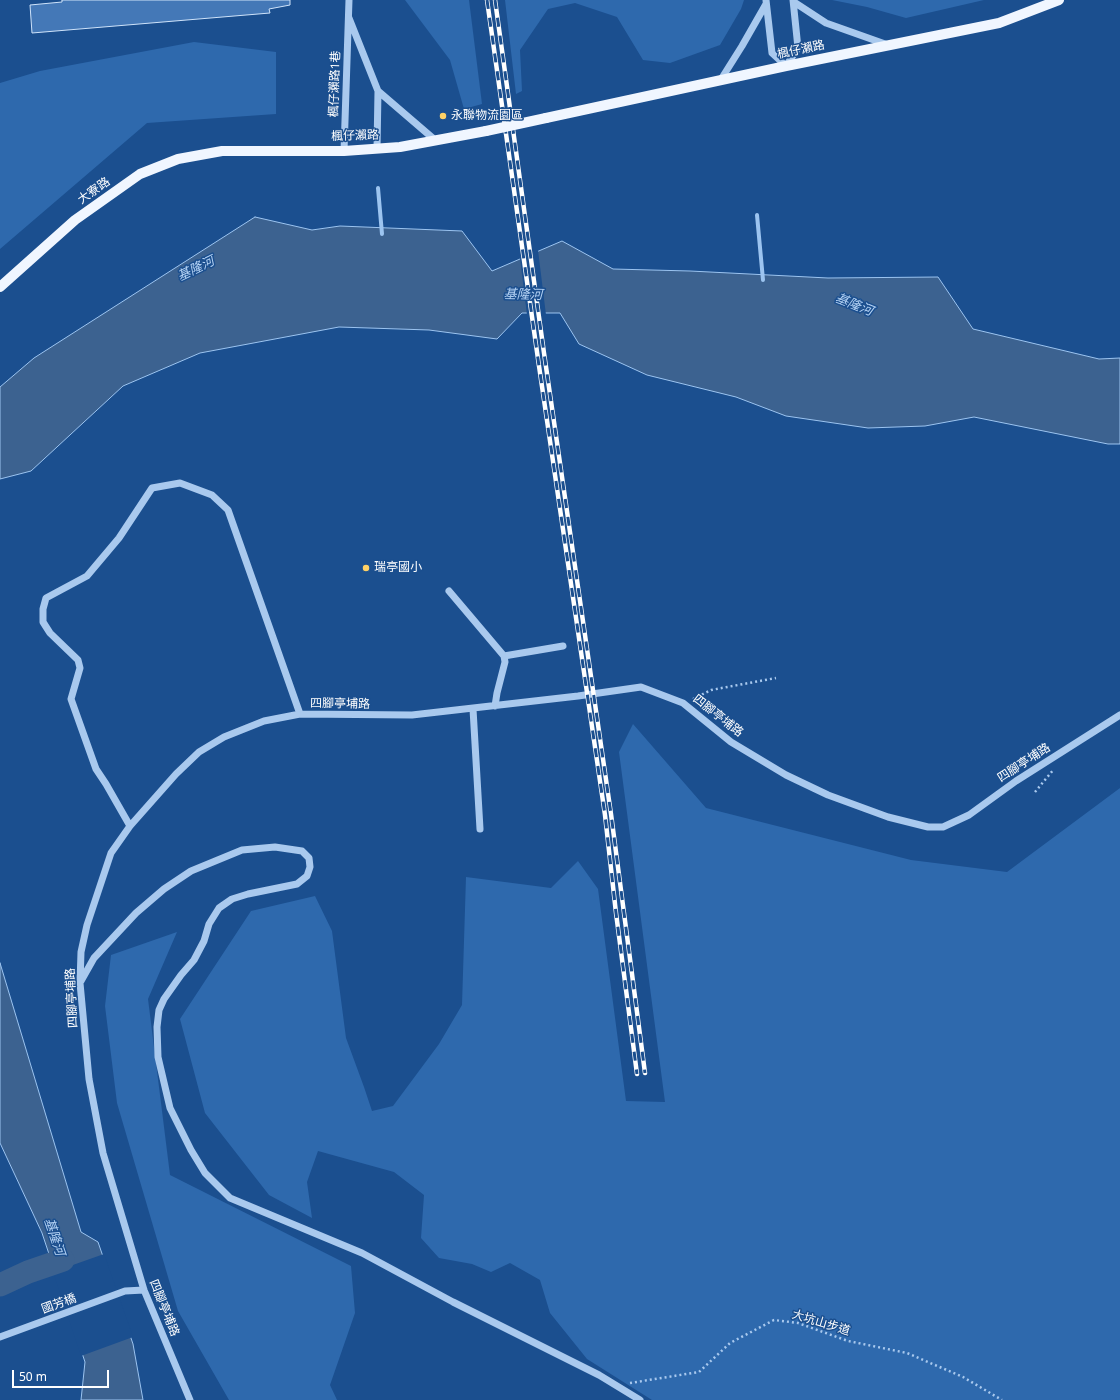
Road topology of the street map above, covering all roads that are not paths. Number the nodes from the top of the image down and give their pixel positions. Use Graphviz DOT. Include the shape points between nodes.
graph roads {
  1 [pos="349,0"];
  2 [pos="1059,0"];
  3 [pos="793,1"];
  4 [pos="766,2"];
  5 [pos="349,18"];
  6 [pos="890,46"];
  7 [pos="786,66"];
  8 [pos="720,81"];
  9 [pos="378,91"];
  10 [pos="435,140"];
  11 [pos="377,149"];
  12 [pos="344,150"];
  13 [pos="222,151"];
  14 [pos="0,287"];
  15 [pos="449,591"];
  16 [pos="563,646"];
  17 [pos="504,656"];
  18 [pos="496,706"];
  19 [pos="473,709"];
  20 [pos="300,714"];
  21 [pos="1120,715"];
  22 [pos="130,826"];
  23 [pos="480,829"];
  24 [pos="80,983"];
  25 [pos="144,1290"];
  26 [pos="0,1337"];
  27 [pos="190,1400"];
  28 [pos="640,1400"];
  1 -- 5 [label="street, 楓仔瀨路1巷"];
  2 -- 6 [label="main road, 楓仔瀨路" via="999,23"];
  3 -- 6 [label="street" via="826,23"];
  3 -- 7 [label="street" via="798,48"];
  4 -- 7 [label="street" via="772,52"];
  4 -- 8 [label="street"];
  5 -- 9 [label="street, 楓仔瀨路1巷"];
  5 -- 12 [label="street, 楓仔瀨路1巷"];
  6 -- 7 [label="main road, 楓仔瀨路"];
  7 -- 8 [label="main road, 楓仔瀨路"];
  8 -- 10 [label="main road, 楓仔瀨路, bridge"];
  9 -- 10 [label="street, 楓仔瀨路1巷"];
  9 -- 11 [label="street, 楓仔瀨路1巷"];
  10 -- 11 [label="main road, 楓仔瀨路"];
  11 -- 12 [label="main road, 楓仔瀨路"];
  12 -- 13 [label="main road, 楓仔瀨路"];
  13 -- 14 [label="main road, 大寮路" via="178,159 140,174 75,220"];
  15 -- 17 [label="street"];
  16 -- 17 [label="street"];
  17 -- 18 [label="street"];
  18 -- 19 [label="street, 四腳亭埔路"];
  18 -- 21 [label="street, 四腳亭埔路" via="641,687 683,703 731,742 786,775 828,795 888,817 928,827 943,827 969,815 1016,781"];
  19 -- 20 [label="street, 四腳亭埔路" via="412,715"];
  19 -- 23 [label="street"];
  20 -- 22 [label="street, 四腳亭埔路" via="264,721 224,737 199,752"];
  20 -- 22 [label="street" via="228,510 212,495 180,483 152,488 119,538 87,576 46,598 43,609 43,622 50,633 78,660 80,668 71,699 96,769"];
  22 -- 24 [label="street, 四腳亭埔路" via="111,853 87,925 81,952"];
  24 -- 25 [label="street, 四腳亭埔路" via="89,1079 103,1153"];
  24 -- 28 [label="street" via="94,958 136,913 164,889 191,871 242,850 275,847 302,851 309,858 310,867 307,876 298,884 248,894 232,899 219,908 194,960 164,999 159,1010 158,1057 170,1108 205,1173 230,1198 362,1253 617,1385"];
  25 -- 26 [label="street, 國芳橋" via="125,1291"];
  25 -- 27 [label="street, 四腳亭埔路"];
}
